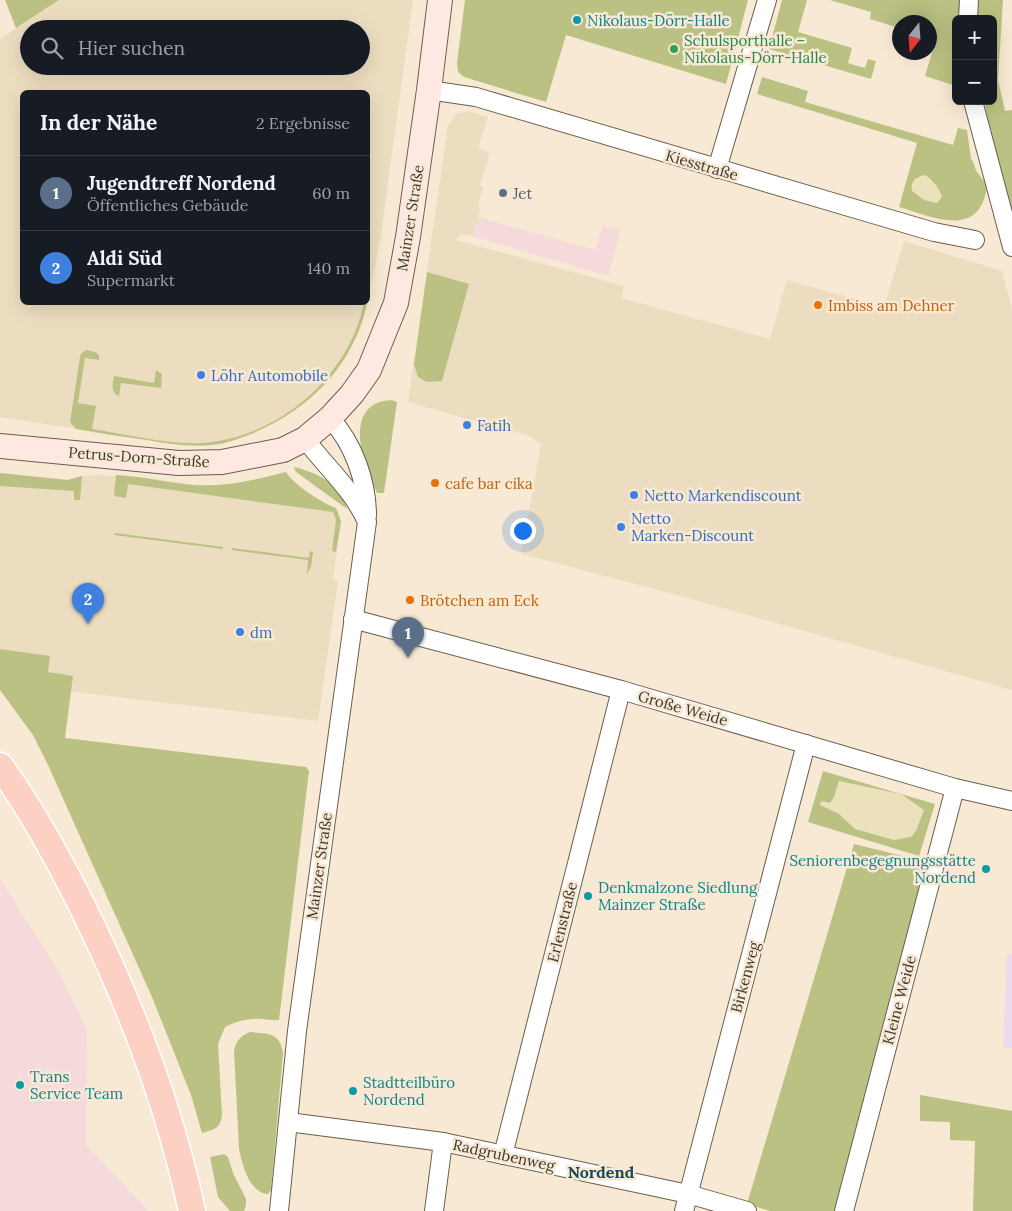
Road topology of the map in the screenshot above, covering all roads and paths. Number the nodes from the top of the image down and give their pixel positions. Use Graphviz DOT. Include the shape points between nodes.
graph roads {
  1 [pos="440,0"];
  2 [pos="767,0"];
  3 [pos="969,0"];
  4 [pos="968,15"];
  5 [pos="429,90"];
  6 [pos="974,105"];
  7 [pos="717,169"];
  8 [pos="975,240"];
  9 [pos="1012,248"];
  10 [pos="330,418"];
  11 [pos="305,439"];
  12 [pos="0,446"];
  13 [pos="367,522"];
  14 [pos="353,619"];
  15 [pos="621,690"];
  16 [pos="806,744"];
  17 [pos="0,766"];
  18 [pos="954,788"];
  19 [pos="1012,801"];
  20 [pos="288,1122"];
  21 [pos="443,1142"];
  22 [pos="503,1155"];
  23 [pos="686,1203"];
  24 [pos="192,1211"];
  25 [pos="279,1211"];
  26 [pos="434,1211"];
  27 [pos="747,1211"];
  28 [pos="844,1211"];
  1 -- 5 [label="main road, Mainzer Straße"];
  2 -- 7 [label="street"];
  3 -- 4 [label="street"];
  5 -- 7 [label="street, Kiesstraße" via="476,97"];
  5 -- 10 [label="main road, Mainzer Straße" via="396,303 370,370"];
  6 -- 9 [label="street"];
  7 -- 8 [label="street, Kiesstraße" via="934,232"];
  10 -- 11 [label="main road, Mainzer Straße"];
  10 -- 13 [label="street, Mainzer Straße" via="342,433 362,477"];
  11 -- 12 [label="main road, Petrus-Dorn-Straße" via="283,450 222,462 178,463"];
  11 -- 13 [label="street" via="353,496"];
  13 -- 14 [label="street, Mainzer Straße"];
  14 -- 15 [label="street, Große Weide"];
  14 -- 20 [label="street, Mainzer Straße" via="297,1031"];
  15 -- 16 [label="street, Große Weide"];
  15 -- 22 [label="street, Erlenstraße"];
  16 -- 18 [label="street, Große Weide"];
  16 -- 23 [label="street, Birkenweg"];
  17 -- 24 [label="main road" via="55,853 131,1012 168,1116"];
  18 -- 19 [label="street, Große Weide"];
  18 -- 28 [label="street, Kleine Weide"];
  20 -- 21 [label="street, Radgrubenweg"];
  20 -- 25 [label="street, Mainzer Straße"];
  21 -- 22 [label="street, Radgrubenweg"];
  21 -- 26 [label="street"];
  22 -- 23 [label="street, Radgrubenweg"];
  23 -- 27 [label="street, Radgrubenweg"];
}
